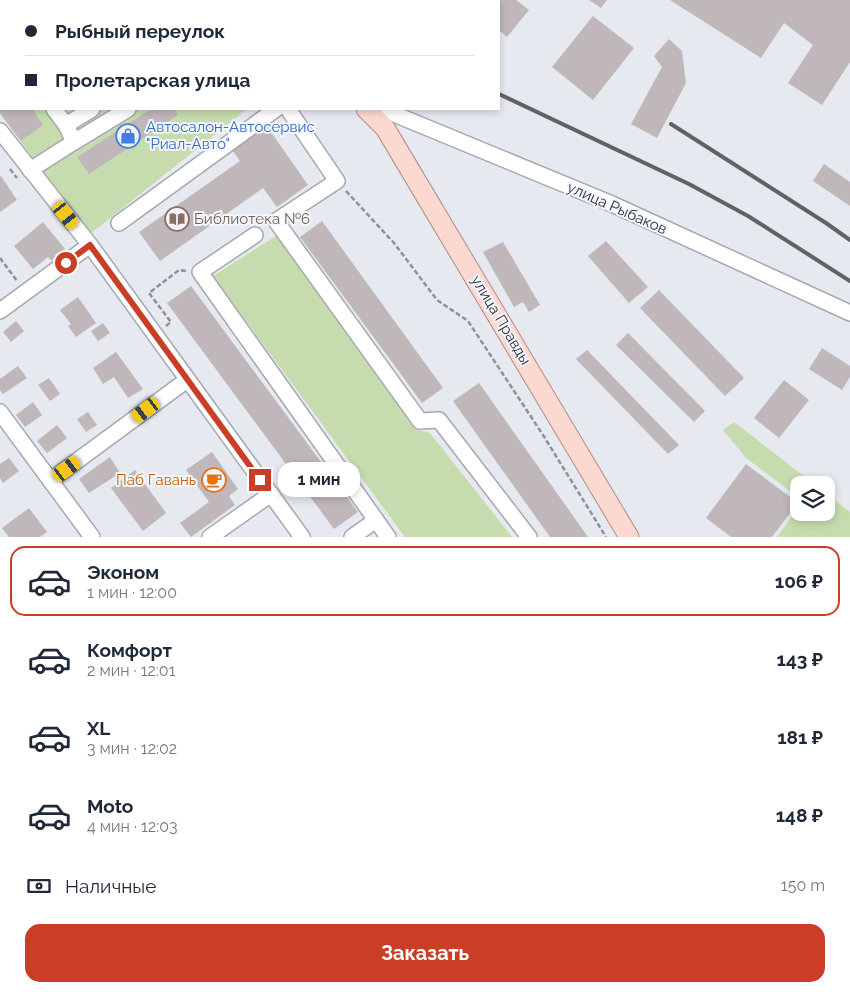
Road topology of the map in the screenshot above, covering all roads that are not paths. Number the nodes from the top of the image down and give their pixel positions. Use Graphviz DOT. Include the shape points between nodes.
graph roads {
  1 [pos="55,110"];
  2 [pos="90,110"];
  3 [pos="126,110"];
  4 [pos="275,110"];
  5 [pos="289,110"];
  6 [pos="367,110"];
  7 [pos="384,110"];
  8 [pos="66,125"];
  9 [pos="0,131"];
  10 [pos="74,142"];
  11 [pos="30,170"];
  12 [pos="120,224"];
  13 [pos="255,235"];
  14 [pos="90,245"];
  15 [pos="0,311"];
  16 [pos="850,313"];
  17 [pos="187,380"];
  18 [pos="0,412"];
  19 [pos="51,480"];
  20 [pos="271,494"];
  21 [pos="376,520"];
  22 [pos="92,537"];
  23 [pos="210,537"];
  24 [pos="302,537"];
  25 [pos="352,537"];
  26 [pos="388,537"];
  27 [pos="529,537"];
  28 [pos="628,537"];
  1 -- 8 [label="street"];
  2 -- 8 [label="street"];
  3 -- 10 [label="street"];
  4 -- 12 [label="street"];
  5 -- 27 [label="street" via="337,181 276,222 420,421 440,420"];
  6 -- 28 [label="main road, улица Правды" via="386,128"];
  7 -- 16 [label="street, улица Рыбаков" via="612,204"];
  8 -- 10 [label="street"];
  9 -- 11 [label="street"];
  10 -- 11 [label="street"];
  11 -- 14 [label="street"];
  13 -- 21 [label="street" via="200,272"];
  14 -- 15 [label="street"];
  14 -- 17 [label="street"];
  17 -- 19 [label="street"];
  17 -- 20 [label="street"];
  18 -- 19 [label="street"];
  19 -- 22 [label="street"];
  20 -- 23 [label="street"];
  20 -- 24 [label="street"];
  21 -- 25 [label="street"];
  21 -- 26 [label="street"];
}
